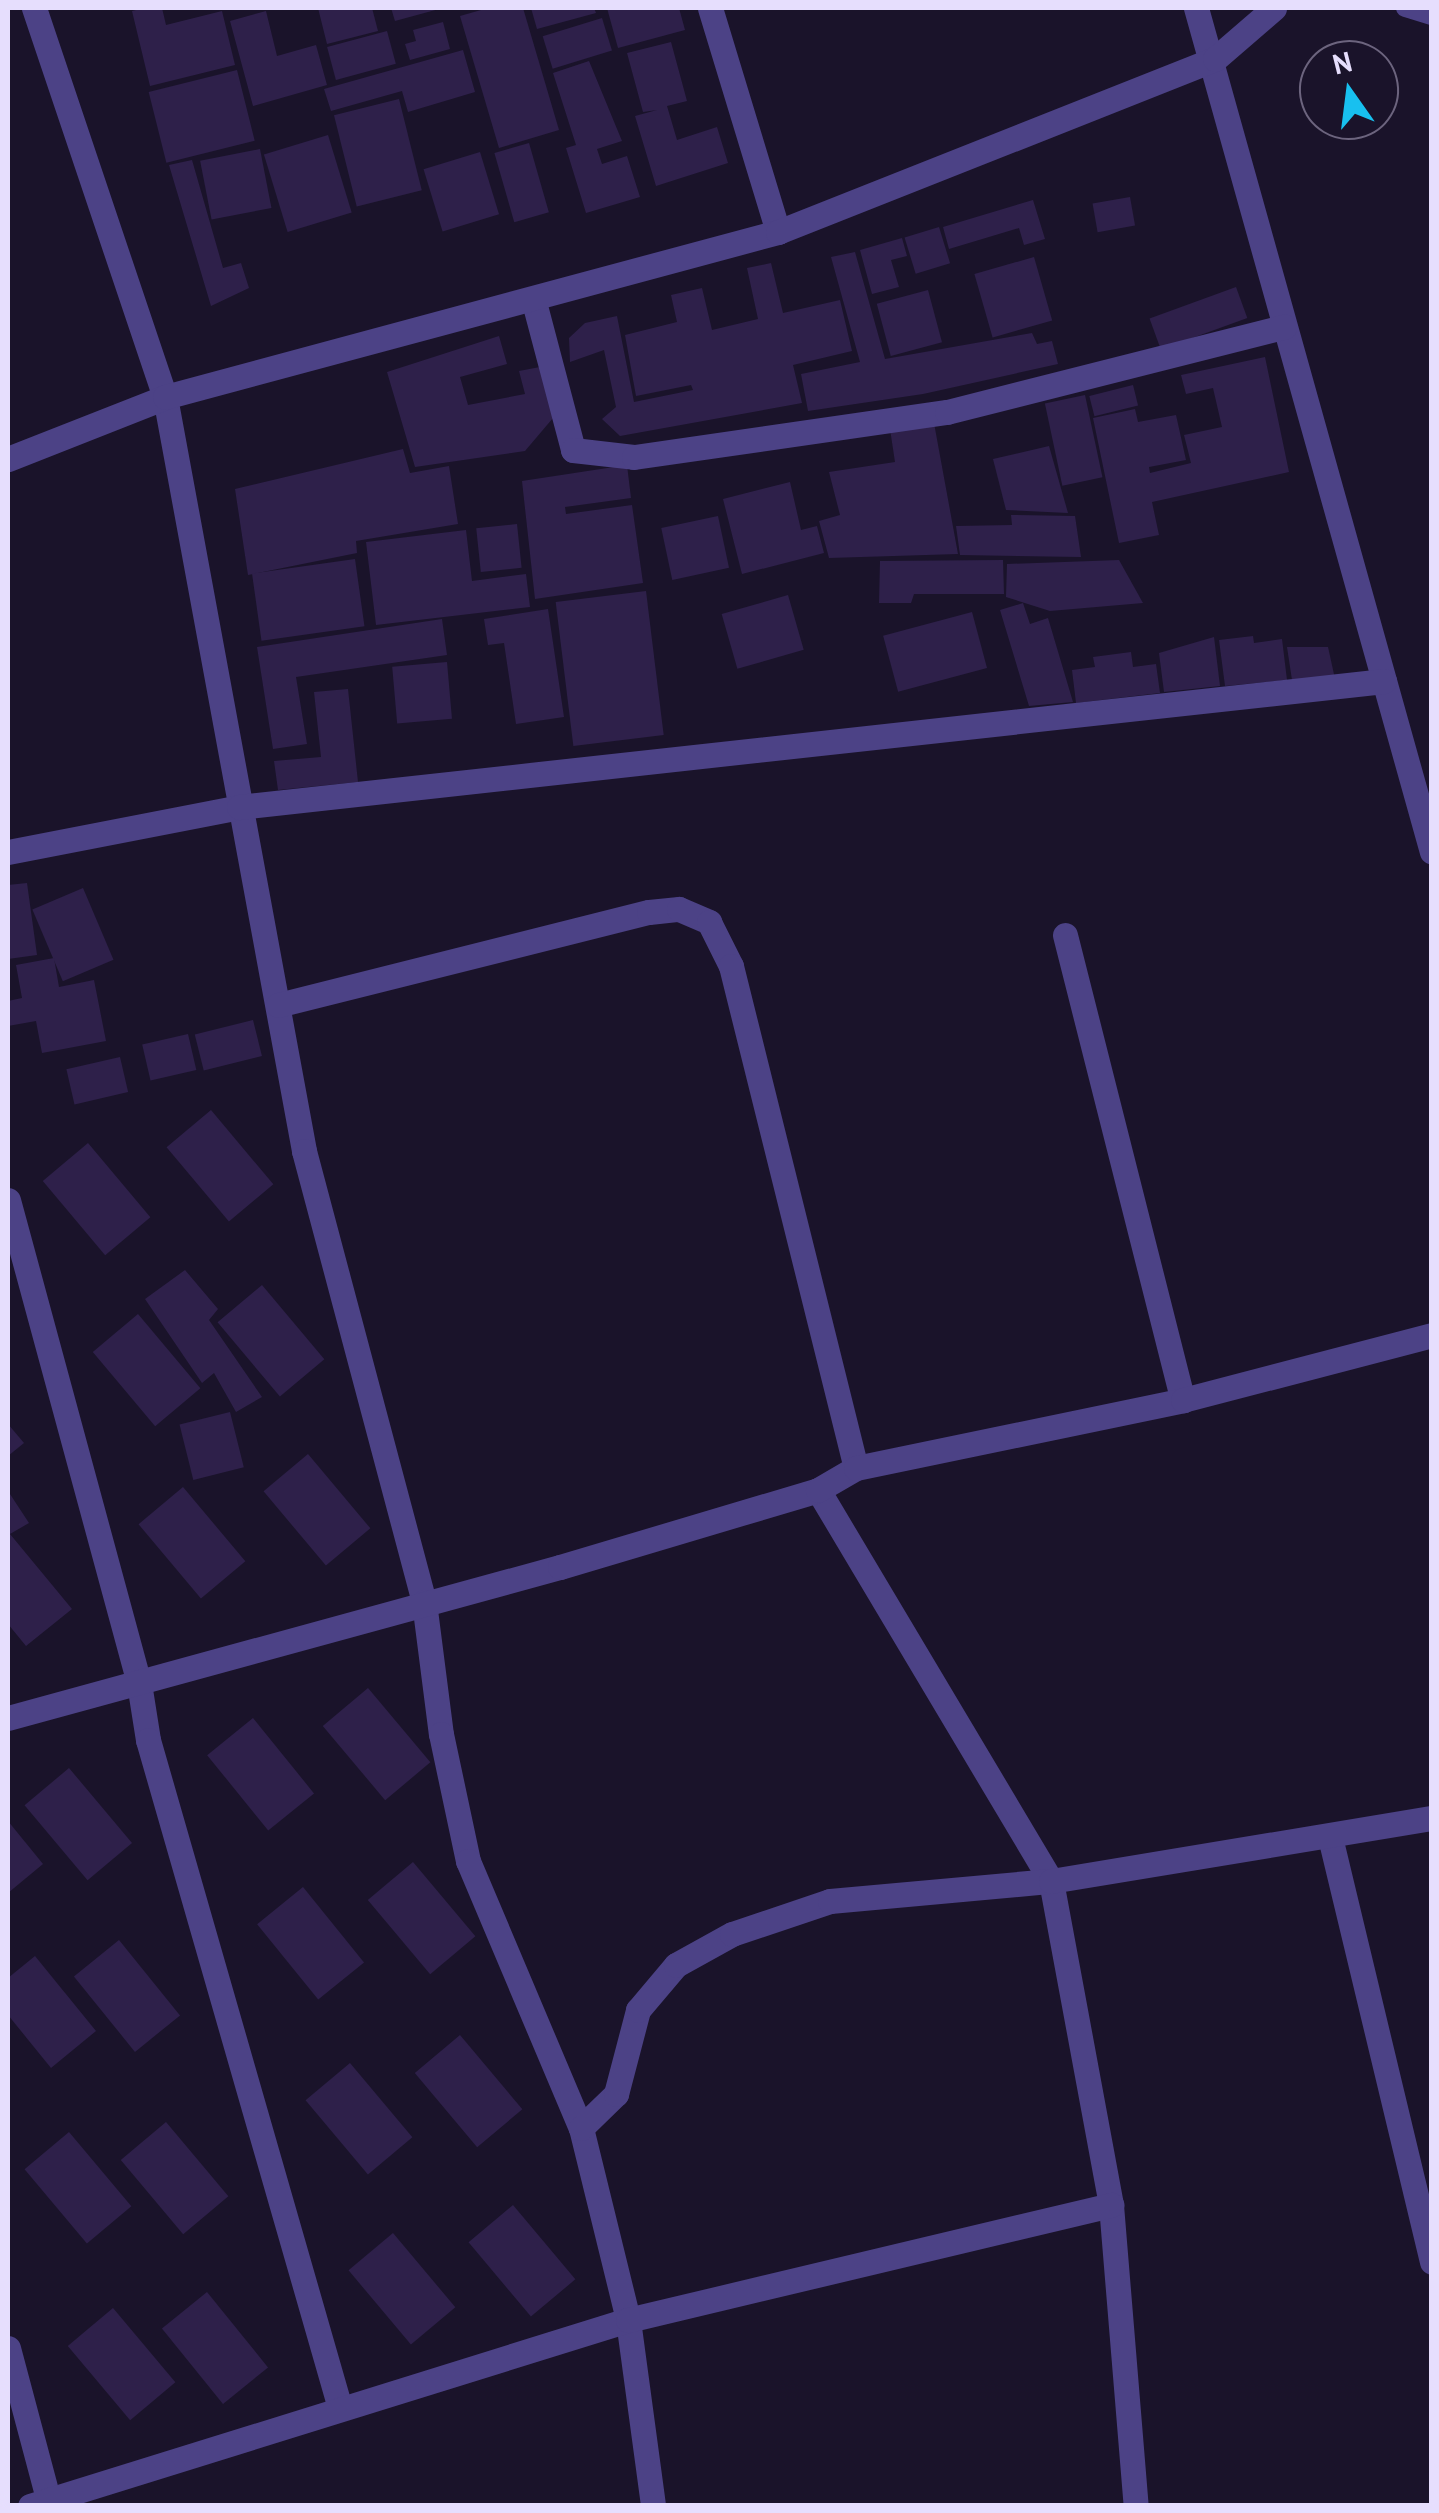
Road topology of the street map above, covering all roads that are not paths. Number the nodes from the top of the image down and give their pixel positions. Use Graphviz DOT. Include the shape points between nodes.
graph roads {
  1 [pos="34,8"];
  2 [pos="710,8"];
  3 [pos="1196,8"];
  4 [pos="1274,8"];
  5 [pos="1405,8"];
  6 [pos="1432,16"];
  7 [pos="1215,59"];
  8 [pos="778,232"];
  9 [pos="534,302"];
  10 [pos="1284,327"];
  11 [pos="166,398"];
  12 [pos="8,459"];
  13 [pos="1384,681"];
  14 [pos="239,807"];
  15 [pos="8,852"];
  16 [pos="1432,852"];
  17 [pos="1065,936"];
  18 [pos="278,1005"];
  19 [pos="8,1200"];
  20 [pos="1432,1336"];
  21 [pos="1183,1400"];
  22 [pos="856,1468"];
  23 [pos="818,1490"];
  24 [pos="424,1602"];
  25 [pos="139,1682"];
  26 [pos="8,1718"];
  27 [pos="1432,1818"];
  28 [pos="1330,1837"];
  29 [pos="1051,1881"];
  30 [pos="581,2128"];
  31 [pos="1111,2204"];
  32 [pos="1432,2262"];
  33 [pos="628,2320"];
  34 [pos="8,2348"];
  35 [pos="340,2408"];
  36 [pos="43,2504"];
  37 [pos="654,2506"];
  38 [pos="1136,2506"];
  1 -- 11 [label="street"];
  2 -- 8 [label="street"];
  3 -- 7 [label="street"];
  4 -- 7 [label="street"];
  5 -- 6 [label="lane"];
  7 -- 8 [label="street"];
  7 -- 10 [label="street"];
  8 -- 9 [label="street"];
  9 -- 10 [label="street" via="566,435 573,450 604,456 760,442 947,412"];
  9 -- 11 [label="street"];
  10 -- 13 [label="street"];
  11 -- 12 [label="street"];
  11 -- 14 [label="street"];
  13 -- 14 [label="street"];
  13 -- 16 [label="street"];
  14 -- 15 [label="street"];
  14 -- 18 [label="street"];
  17 -- 21 [label="street"];
  18 -- 22 [label="street" via="648,912 679,909 709,922 731,966"];
  18 -- 24 [label="street" via="304,1150"];
  19 -- 25 [label="street"];
  20 -- 21 [label="street"];
  21 -- 22 [label="street"];
  22 -- 23 [label="street"];
  23 -- 24 [label="street"];
  23 -- 29 [label="street"];
  24 -- 25 [label="street"];
  24 -- 30 [label="street" via="441,1734 468,1861"];
  25 -- 26 [label="street"];
  25 -- 35 [label="street" via="148,1740"];
  27 -- 28 [label="street"];
  28 -- 29 [label="street"];
  28 -- 32 [label="street"];
  29 -- 30 [label="street" via="830,1901 732,1934 676,1965 638,2010 616,2094"];
  29 -- 31 [label="street"];
  30 -- 33 [label="street"];
  31 -- 33 [label="street"];
  31 -- 38 [label="street"];
  33 -- 35 [label="street"];
  33 -- 37 [label="street"];
  34 -- 36 [label="street"];
  35 -- 36 [label="street"];
}
